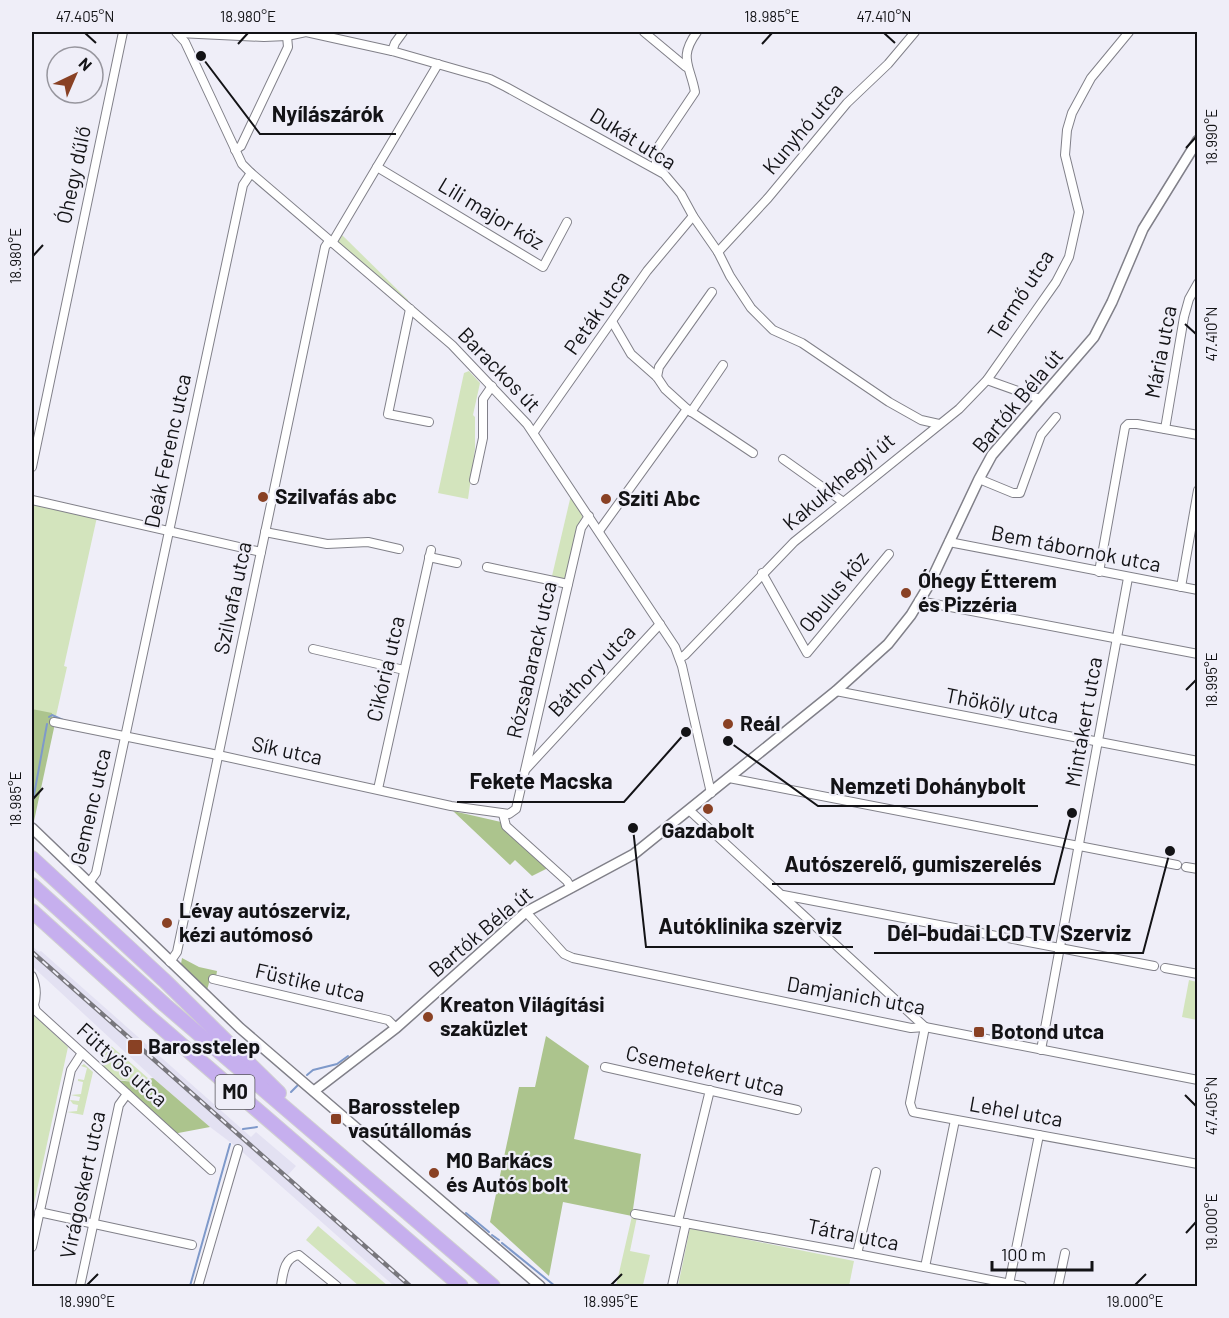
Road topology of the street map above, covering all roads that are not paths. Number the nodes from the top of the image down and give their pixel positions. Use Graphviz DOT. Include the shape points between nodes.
graph roads {
  1 [pos="123,32"];
  2 [pos="177,32"];
  3 [pos="403,32"];
  4 [pos="644,32"];
  5 [pos="697,32"];
  6 [pos="915,32"];
  7 [pos="1129,32"];
  8 [pos="292,34"];
  9 [pos="392,51"];
  10 [pos="438,64"];
  11 [pos="686,67"];
  12 [pos="1197,140"];
  13 [pos="235,150"];
  14 [pos="377,167"];
  15 [pos="251,173"];
  16 [pos="664,174"];
  17 [pos="693,216"];
  18 [pos="567,222"];
  19 [pos="330,242"];
  20 [pos="718,252"];
  21 [pos="1197,283"];
  22 [pos="712,292"];
  23 [pos="410,309"];
  24 [pos="613,323"];
  25 [pos="723,365"];
  26 [pos="657,377"];
  27 [pos="987,380"];
  28 [pos="492,386"];
  29 [pos="1040,399"];
  30 [pos="689,410"];
  31 [pos="1056,417"];
  32 [pos="429,422"];
  33 [pos="939,424"];
  34 [pos="1165,429"];
  35 [pos="534,432"];
  36 [pos="1197,435"];
  37 [pos="753,453"];
  38 [pos="783,459"];
  39 [pos="32,466"];
  40 [pos="979,478"];
  41 [pos="474,480"];
  42 [pos="1197,490"];
  43 [pos="32,500"];
  44 [pos="843,501"];
  45 [pos="589,516"];
  46 [pos="599,531"];
  47 [pos="169,532"];
  48 [pos="265,532"];
  49 [pos="949,542"];
  50 [pos="399,549"];
  51 [pos="261,552"];
  52 [pos="889,554"];
  53 [pos="457,563"];
  54 [pos="486,567"];
  55 [pos="1099,572"];
  56 [pos="762,573"];
  57 [pos="1128,578"];
  58 [pos="568,584"];
  59 [pos="1181,587"];
  60 [pos="1197,590"];
  61 [pos="920,602"];
  62 [pos="660,624"];
  63 [pos="1118,639"];
  64 [pos="313,649"];
  65 [pos="1197,654"];
  66 [pos="680,658"];
  67 [pos="404,670"];
  68 [pos="836,691"];
  69 [pos="54,722"];
  70 [pos="125,738"];
  71 [pos="1098,743"];
  72 [pos="218,755"];
  73 [pos="1197,761"];
  74 [pos="525,770"];
  75 [pos="729,778"];
  76 [pos="378,789"];
  77 [pos="711,793"];
  78 [pos="689,810"];
  79 [pos="513,813"];
  80 [pos="503,814"];
  81 [pos="32,828"];
  82 [pos="1080,845"];
  83 [pos="32,858"];
  84 [pos="1197,868"];
  85 [pos="89,884"];
  86 [pos="32,885"];
  87 [pos="571,888"];
  88 [pos="783,895"];
  89 [pos="32,910"];
  90 [pos="526,912"];
  91 [pos="1061,947"];
  92 [pos="170,962"];
  93 [pos="1154,966"];
  94 [pos="1165,968"];
  95 [pos="1197,974"];
  96 [pos="32,976"];
  97 [pos="213,979"];
  98 [pos="396,1028"];
  99 [pos="925,1028"];
  100 [pos="1041,1050"];
  101 [pos="82,1053"];
  102 [pos="605,1067"];
  103 [pos="1197,1080"];
  104 [pos="710,1090"];
  105 [pos="314,1091"];
  106 [pos="127,1094"];
  107 [pos="797,1110"];
  108 [pos="955,1120"];
  109 [pos="1039,1135"];
  110 [pos="238,1149"];
  111 [pos="333,1151"];
  112 [pos="1197,1164"];
  113 [pos="211,1170"];
  114 [pos="876,1172"];
  115 [pos="39,1212"];
  116 [pos="635,1214"];
  117 [pos="682,1222"];
  118 [pos="93,1224"];
  119 [pos="192,1245"];
  120 [pos="32,1247"];
  121 [pos="1065,1253"];
  122 [pos="857,1254"];
  123 [pos="925,1267"];
  124 [pos="1009,1284"];
  125 [pos="80,1287"];
  126 [pos="198,1287"];
  127 [pos="280,1287"];
  128 [pos="337,1287"];
  129 [pos="461,1287"];
  130 [pos="493,1287"];
  131 [pos="540,1287"];
  132 [pos="672,1287"];
  133 [pos="1022,1287"];
  134 [pos="1058,1287"];
  1 -- 39 [label="street, Óhegy dűlő"];
  2 -- 8 [label="street, Dukát utca" via="225,36"];
  2 -- 13 [label="street, Barackos út"];
  3 -- 9 [label="street"];
  4 -- 11 [label="street"];
  5 -- 11 [label="street" via="686,56"];
  6 -- 20 [label="street, Kunyhó utca" via="847,103"];
  7 -- 27 [label="street, Termő utca" via="1091,78 1067,130 1065,155 1079,212 1069,257 1056,282"];
  8 -- 9 [label="street, Dukát utca" via="306,32"];
  8 -- 13 [label="street" via="241,146"];
  9 -- 10 [label="street, Dukát utca"];
  10 -- 14 [label="street, Szilvafa utca"];
  10 -- 16 [label="street, Dukát utca" via="490,79"];
  11 -- 16 [label="street" via="695,92 656,150 656,163"];
  12 -- 29 [label="street, Bartók Béla út" via="1143,229 1094,337"];
  13 -- 15 [label="street, Barackos út"];
  14 -- 18 [label="street, Lili major köz" via="543,267"];
  14 -- 19 [label="street, Szilvafa utca"];
  15 -- 19 [label="street, Barackos út"];
  15 -- 47 [label="street, Deák Ferenc utca" via="243,185"];
  16 -- 17 [label="street, Dukát utca"];
  17 -- 20 [label="street, Dukát utca"];
  17 -- 24 [label="street, Peták utca" via="647,271"];
  19 -- 23 [label="street, Barackos út"];
  19 -- 48 [label="street, Szilvafa utca" via="325,247"];
  20 -- 33 [label="street, Dukát utca" via="751,308 772,330 802,343 889,402 921,420"];
  21 -- 34 [label="street, Mária utca" via="1186,308"];
  22 -- 26 [label="street" via="659,367"];
  23 -- 28 [label="street, Barackos út"];
  23 -- 32 [label="street" via="388,414"];
  24 -- 26 [label="street" via="631,354"];
  24 -- 35 [label="street, Peták utca"];
  25 -- 30 [label="street"];
  26 -- 30 [label="street"];
  27 -- 29 [label="street"];
  27 -- 33 [label="street, Kakukkhegyi út"];
  28 -- 35 [label="street, Barackos út"];
  28 -- 41 [label="street" via="483,399 483,438"];
  29 -- 40 [label="street, Bartók Béla út" via="992,455"];
  30 -- 37 [label="street"];
  30 -- 46 [label="street"];
  31 -- 40 [label="street" via="1041,435 1020,493"];
  33 -- 44 [label="street, Kakukkhegyi út"];
  34 -- 36 [label="street"];
  34 -- 55 [label="street" via="1128,424 1123,430"];
  35 -- 45 [label="street, Barackos út"];
  38 -- 44 [label="street"];
  40 -- 49 [label="street, Bartók Béla út"];
  42 -- 59 [label="street"];
  43 -- 47 [label="street"];
  44 -- 56 [label="street, Kakukkhegyi út"];
  45 -- 46 [label="street, Barackos út"];
  45 -- 58 [label="street, Rózsabarack utca" via="581,528"];
  46 -- 62 [label="street, Barackos út"];
  47 -- 51 [label="street"];
  47 -- 70 [label="street, Deák Ferenc utca"];
  48 -- 50 [label="street" via="327,544 368,542"];
  48 -- 51 [label="street, Szilvafa utca"];
  49 -- 55 [label="street, Bem tábornok utca"];
  49 -- 61 [label="street, Bartók Béla út"];
  51 -- 72 [label="street, Szilvafa utca"];
  52 -- 56 [label="street, Obulus köz" via="807,653"];
  53 -- 67 [label="street, Cikória utca" via="430,554"];
  54 -- 58 [label="street"];
  55 -- 57 [label="street, Bem tábornok utca"];
  56 -- 66 [label="street, Kakukkhegyi út"];
  57 -- 59 [label="street, Bem tábornok utca"];
  57 -- 63 [label="street, Mintakert utca"];
  58 -- 74 [label="street, Rózsabarack utca"];
  59 -- 60 [label="street, Bem tábornok utca"];
  61 -- 63 [label="street"];
  61 -- 68 [label="street, Bartók Béla út" via="888,644"];
  62 -- 66 [label="street, Barackos út"];
  62 -- 74 [label="street, Báthory utca"];
  63 -- 65 [label="street"];
  63 -- 71 [label="street, Mintakert utca"];
  64 -- 67 [label="street"];
  66 -- 77 [label="street, Barackos út"];
  67 -- 76 [label="street, Cikória utca"];
  68 -- 71 [label="street, Thököly utca"];
  68 -- 75 [label="street, Bartók Béla út"];
  69 -- 70 [label="street, Sík utca"];
  70 -- 72 [label="street, Sík utca"];
  70 -- 85 [label="street, Gemenc utca" via="96,873"];
  71 -- 73 [label="street, Thököly utca"];
  71 -- 82 [label="street, Mintakert utca"];
  72 -- 76 [label="street, Sík utca"];
  72 -- 92 [label="street, Szilvafa utca" via="177,952"];
  74 -- 79 [label="street, Rózsabarack utca"];
  75 -- 77 [label="street, Bartók Béla út"];
  75 -- 82 [label="street"];
  76 -- 80 [label="street, Sík utca"];
  77 -- 78 [label="street, Bartók Béla út"];
  78 -- 87 [label="street, Bartók Béla út" via="634,854"];
  78 -- 88 [label="street"];
  79 -- 80 [label="street, Sík utca"];
  80 -- 87 [label="street" via="506,826"];
  81 -- 85 [label="street"];
  82 -- 84 [label="street"];
  82 -- 91 [label="street, Mintakert utca"];
  83 -- 111 [label="highway" via="196,1011"];
  85 -- 92 [label="street"];
  86 -- 111 [label="highway, M0"];
  87 -- 90 [label="street, Bartók Béla út"];
  88 -- 91 [label="street"];
  88 -- 99 [label="street"];
  89 -- 129 [label="highway, M0" via="156,1023"];
  90 -- 98 [label="street, Bartók Béla út"];
  90 -- 99 [label="street, Damjanich utca" via="567,957"];
  91 -- 93 [label="street"];
  91 -- 100 [label="street, Mintakert utca"];
  92 -- 105 [label="street"];
  94 -- 95 [label="street"];
  96 -- 101 [label="street, Füttyös utca" via="36,1011"];
  97 -- 98 [label="street, Füstike utca" via="388,1020"];
  98 -- 105 [label="street, Bartók Béla út"];
  99 -- 100 [label="street, Damjanich utca"];
  99 -- 108 [label="street, Lehel utca" via="910,1108 913,1112"];
  100 -- 103 [label="street, Damjanich utca"];
  101 -- 106 [label="street, Füttyös utca"];
  101 -- 115 [label="street" via="71,1070"];
  102 -- 104 [label="street, Csemetekert utca"];
  104 -- 107 [label="street, Csemetekert utca"];
  104 -- 117 [label="street"];
  105 -- 131 [label="street"];
  106 -- 113 [label="street, Füttyös utca"];
  106 -- 118 [label="street, Virágoskert utca" via="119,1105"];
  108 -- 109 [label="street, Lehel utca"];
  108 -- 123 [label="street"];
  109 -- 112 [label="street, Lehel utca"];
  109 -- 124 [label="street"];
  110 -- 126 [label="street"];
  111 -- 130 [label="highway, M0"];
  114 -- 122 [label="street"];
  115 -- 118 [label="street"];
  115 -- 120 [label="street"];
  116 -- 117 [label="street, Tátra utca"];
  117 -- 122 [label="street, Tátra utca"];
  117 -- 132 [label="street"];
  118 -- 119 [label="street"];
  118 -- 125 [label="street, Virágoskert utca"];
  121 -- 134 [label="street"];
  122 -- 123 [label="street, Tátra utca"];
  123 -- 124 [label="street, Tátra utca"];
  124 -- 133 [label="street, Tátra utca"];
  127 -- 128 [label="street" via="288,1260 299,1255"];
}
